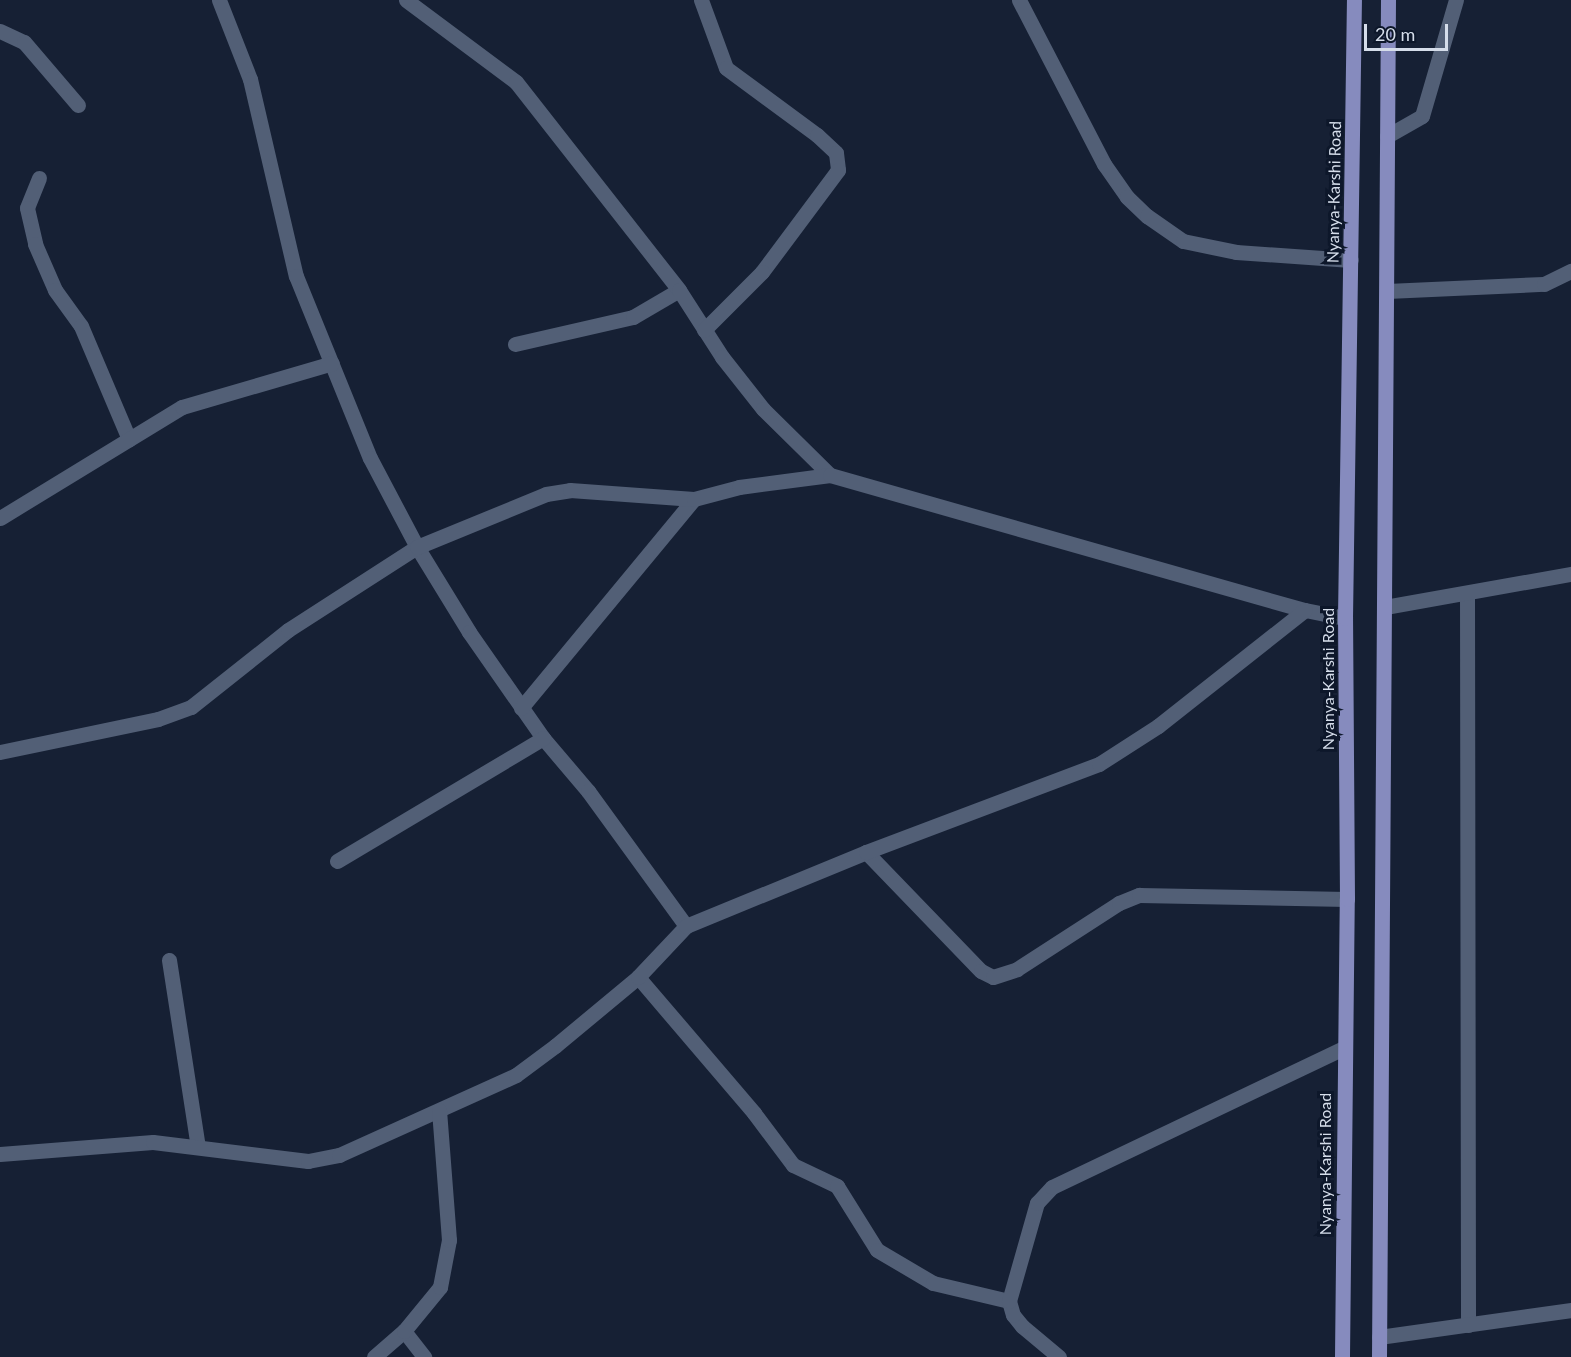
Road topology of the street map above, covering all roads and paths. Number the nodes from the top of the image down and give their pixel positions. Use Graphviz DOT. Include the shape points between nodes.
graph roads {
  1 [pos="219,0"];
  2 [pos="406,0"];
  3 [pos="701,0"];
  4 [pos="1019,0"];
  5 [pos="1354,0"];
  6 [pos="1388,0"];
  7 [pos="1456,0"];
  8 [pos="0,31"];
  9 [pos="78,105"];
  10 [pos="1386,136"];
  11 [pos="39,178"];
  12 [pos="1351,260"];
  13 [pos="1571,271"];
  14 [pos="679,290"];
  15 [pos="1386,291"];
  16 [pos="704,330"];
  17 [pos="515,344"];
  18 [pos="332,363"];
  19 [pos="129,439"];
  20 [pos="830,475"];
  21 [pos="694,499"];
  22 [pos="0,518"];
  23 [pos="417,547"];
  24 [pos="1571,574"];
  25 [pos="1467,593"];
  26 [pos="1385,607"];
  27 [pos="1305,610"];
  28 [pos="1345,618"];
  29 [pos="521,708"];
  30 [pos="543,738"];
  31 [pos="0,752"];
  32 [pos="866,852"];
  33 [pos="337,861"];
  34 [pos="1347,899"];
  35 [pos="686,926"];
  36 [pos="169,960"];
  37 [pos="638,977"];
  38 [pos="1344,1048"];
  39 [pos="439,1110"];
  40 [pos="198,1147"];
  41 [pos="0,1154"];
  42 [pos="1009,1301"];
  43 [pos="1571,1310"];
  44 [pos="1468,1324"];
  45 [pos="404,1331"];
  46 [pos="1379,1337"];
  47 [pos="374,1357"];
  48 [pos="424,1357"];
  49 [pos="1059,1357"];
  50 [pos="1342,1357"];
  51 [pos="1379,1357"];
  1 -- 18 [label="street" via="250,79 296,276"];
  2 -- 14 [label="street" via="516,82"];
  3 -- 16 [label="street" via="726,68 817,135 836,153 838,170 762,272"];
  4 -- 12 [label="street" via="1104,164 1127,197 1147,216 1183,241 1215,248"];
  5 -- 12 [label="main road, Nyanya-Karshi Road"];
  6 -- 10 [label="main road"];
  7 -- 10 [label="street" via="1422,116"];
  8 -- 9 [label="street" via="24,42"];
  10 -- 15 [label="main road"];
  11 -- 19 [label="street" via="27,208 35,244 55,290 81,326"];
  12 -- 28 [label="main road, Nyanya-Karshi Road"];
  13 -- 15 [label="street" via="1544,284"];
  14 -- 16 [label="street"];
  14 -- 17 [label="street" via="633,318"];
  15 -- 26 [label="main road"];
  16 -- 20 [label="street" via="764,409"];
  18 -- 19 [label="street" via="182,407"];
  18 -- 23 [label="street" via="370,458"];
  19 -- 22 [label="street"];
  20 -- 21 [label="street" via="739,487"];
  20 -- 27 [label="street"];
  21 -- 23 [label="street" via="562,491"];
  21 -- 29 [label="street"];
  23 -- 29 [label="street"];
  23 -- 31 [label="street" via="288,630 192,707 159,719"];
  24 -- 25 [label="street"];
  25 -- 26 [label="street"];
  25 -- 44 [label="street"];
  26 -- 46 [label="main road"];
  27 -- 28 [label="street"];
  27 -- 32 [label="street" via="1158,726 1099,764"];
  28 -- 34 [label="main road, Nyanya-Karshi Road"];
  29 -- 30 [label="street"];
  30 -- 33 [label="street"];
  30 -- 35 [label="street" via="588,791"];
  32 -- 34 [label="street" via="981,971 993,978 1017,969 1119,903 1138,895"];
  32 -- 35 [label="street"];
  34 -- 38 [label="main road, Nyanya-Karshi Road"];
  35 -- 37 [label="street"];
  36 -- 40 [label="street"];
  37 -- 39 [label="street" via="516,1075"];
  37 -- 42 [label="street" via="793,1165 837,1186 877,1250 933,1283"];
  38 -- 42 [label="street" via="1052,1187 1037,1203"];
  38 -- 50 [label="main road, Nyanya-Karshi Road"];
  39 -- 40 [label="street" via="339,1155 308,1161"];
  39 -- 45 [label="street" via="449,1240 440,1287"];
  40 -- 41 [label="street" via="153,1142"];
  42 -- 49 [label="street" via="1022,1326"];
  43 -- 44 [label="street"];
  44 -- 46 [label="street"];
  45 -- 47 [label="street"];
  45 -- 48 [label="street"];
  46 -- 51 [label="main road"];
}
